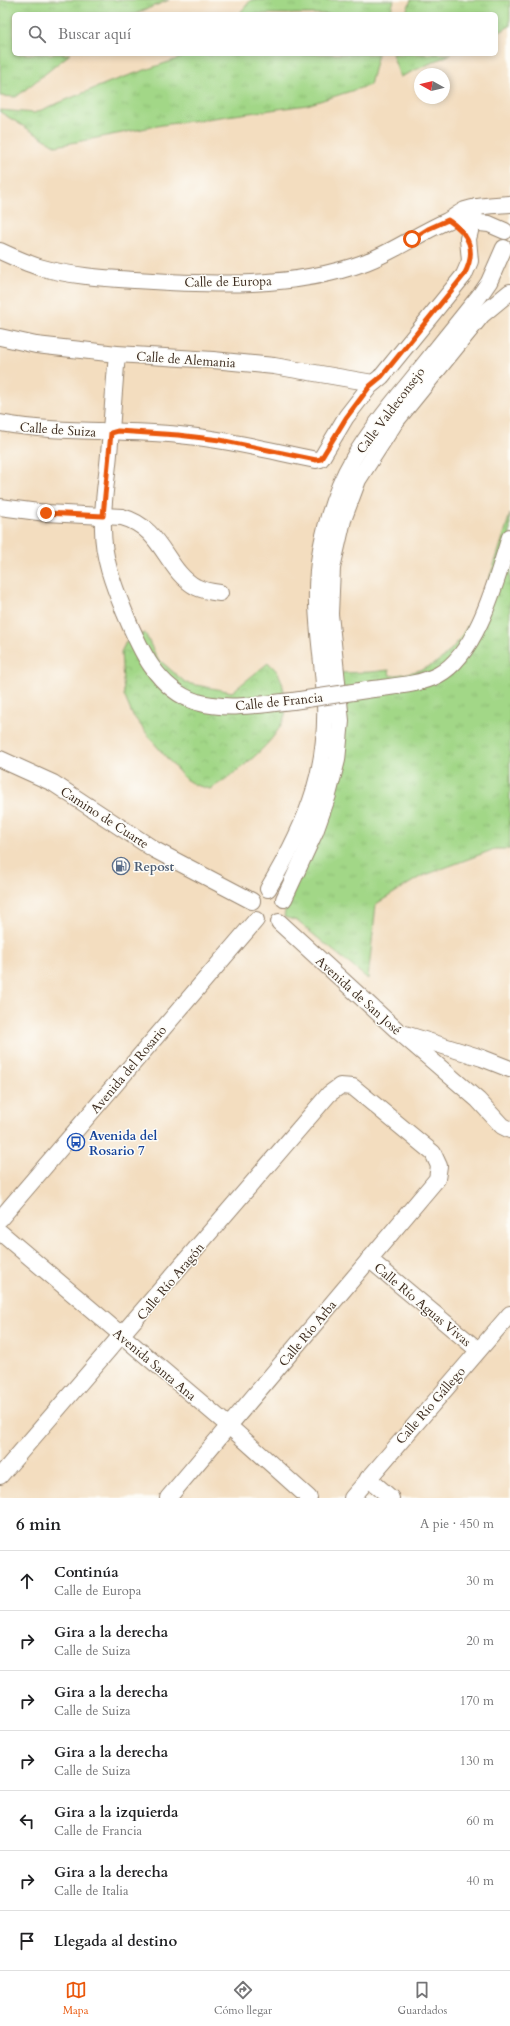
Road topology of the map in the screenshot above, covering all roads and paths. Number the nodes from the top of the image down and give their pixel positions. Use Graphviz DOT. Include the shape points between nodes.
graph roads {
  1 [pos="510,204"];
  2 [pos="474,215"];
  3 [pos="448,220"];
  4 [pos="508,224"];
  5 [pos="468,239"];
  6 [pos="0,251"];
  7 [pos="507,255"];
  8 [pos="510,292"];
  9 [pos="0,337"];
  10 [pos="117,354"];
  11 [pos="373,382"];
  12 [pos="0,423"];
  13 [pos="111,433"];
  14 [pos="0,507"];
  15 [pos="103,516"];
  16 [pos="510,537"];
  17 [pos="220,593"];
  18 [pos="0,760"];
  19 [pos="268,889"];
  20 [pos="284,899"];
  21 [pos="252,901"];
  22 [pos="256,920"];
  23 [pos="279,922"];
  24 [pos="399,1032"];
  25 [pos="452,1048"];
  26 [pos="440,1066"];
  27 [pos="510,1069"];
  28 [pos="510,1130"];
  29 [pos="439,1166"];
  30 [pos="0,1219"];
  31 [pos="0,1232"];
  32 [pos="369,1259"];
  33 [pos="510,1314"];
  34 [pos="122,1336"];
  35 [pos="478,1350"];
  36 [pos="230,1427"];
  37 [pos="0,1476"];
  38 [pos="368,1478"];
  39 [pos="168,1498"];
  40 [pos="309,1498"];
  41 [pos="352,1498"];
  42 [pos="392,1498"];
  1 -- 2 [label="street, Calle de Europa"];
  2 -- 3 [label="street, Calle de Europa"];
  2 -- 4 [label="street, Calle de Europa" via="489,224"];
  2 -- 5 [label="street, Calle de Suiza"];
  3 -- 5 [label="street" via="463,231"];
  3 -- 6 [label="street, Calle de Europa" via="394,250 364,262 320,274 283,280 194,283 95,276 40,267"];
  4 -- 7 [label="street"];
  5 -- 11 [label="street, Calle de Suiza" via="471,256 464,275 382,376"];
  7 -- 19 [label="street, Calle Valdeconsejo" via="480,295 368,434 338,488 322,544 316,584 316,614 326,716 322,761 312,802"];
  8 -- 20 [label="street, Calle Valdeconsejo" via="482,315 396,421 358,480 343,520 332,568 330,614 341,721 337,760 315,832"];
  9 -- 10 [label="street, Calle de Alemania" via="36,345"];
  10 -- 11 [label="street, Calle de Alemania" via="274,366"];
  10 -- 13 [label="street, Calle de Francia"];
  11 -- 13 [label="street, Calle de Suiza" via="346,418 323,457 316,460 220,440 118,431"];
  12 -- 13 [label="street, Calle de Suiza" via="62,431"];
  13 -- 15 [label="street, Calle de Francia"];
  14 -- 15 [label="street"];
  15 -- 16 [label="street, Calle de Francia, bridge" via="104,546 112,579 143,653 163,680 182,695 197,702 219,706 294,701 413,683 438,675 454,663 468,647 493,590"];
  15 -- 17 [label="street" via="122,517 139,524 154,537 188,581 201,589"];
  18 -- 21 [label="street, Camino de Cuarte" via="54,783 155,850"];
  19 -- 20 [label="street" via="278,892"];
  19 -- 21 [label="street" via="258,893"];
  20 -- 23 [label="street" via="286,911"];
  21 -- 22 [label="street" via="251,911"];
  22 -- 23 [label="street" via="265,925"];
  22 -- 30 [label="street, Avenida del Rosario"];
  23 -- 24 [label="street, Avenida de San José"];
  24 -- 25 [label="street"];
  24 -- 26 [label="street, Avenida de San José"];
  25 -- 26 [label="street"];
  25 -- 27 [label="street"];
  26 -- 28 [label="street, Avenida de San José" via="502,1126"];
  29 -- 32 [label="street, Calle Río Arba" via="434,1183"];
  29 -- 34 [label="street, Calle Río Aragón" via="432,1153 357,1089 340,1086 329,1094"];
  31 -- 34 [label="street, Avenida Santa Ana"];
  32 -- 35 [label="street, Calle Río Aguas Vivas"];
  32 -- 36 [label="street, Calle Río Arba"];
  33 -- 35 [label="street, Calle Río Gállego"];
  34 -- 36 [label="street, Avenida Santa Ana"];
  34 -- 37 [label="street, Calle Río Aragón"];
  35 -- 38 [label="street, Calle Río Gállego"];
  36 -- 39 [label="street, Calle Río Arba"];
  36 -- 40 [label="street, Avenida Santa Ana"];
  38 -- 41 [label="street, Calle Río Gállego"];
  38 -- 42 [label="street"];
}
